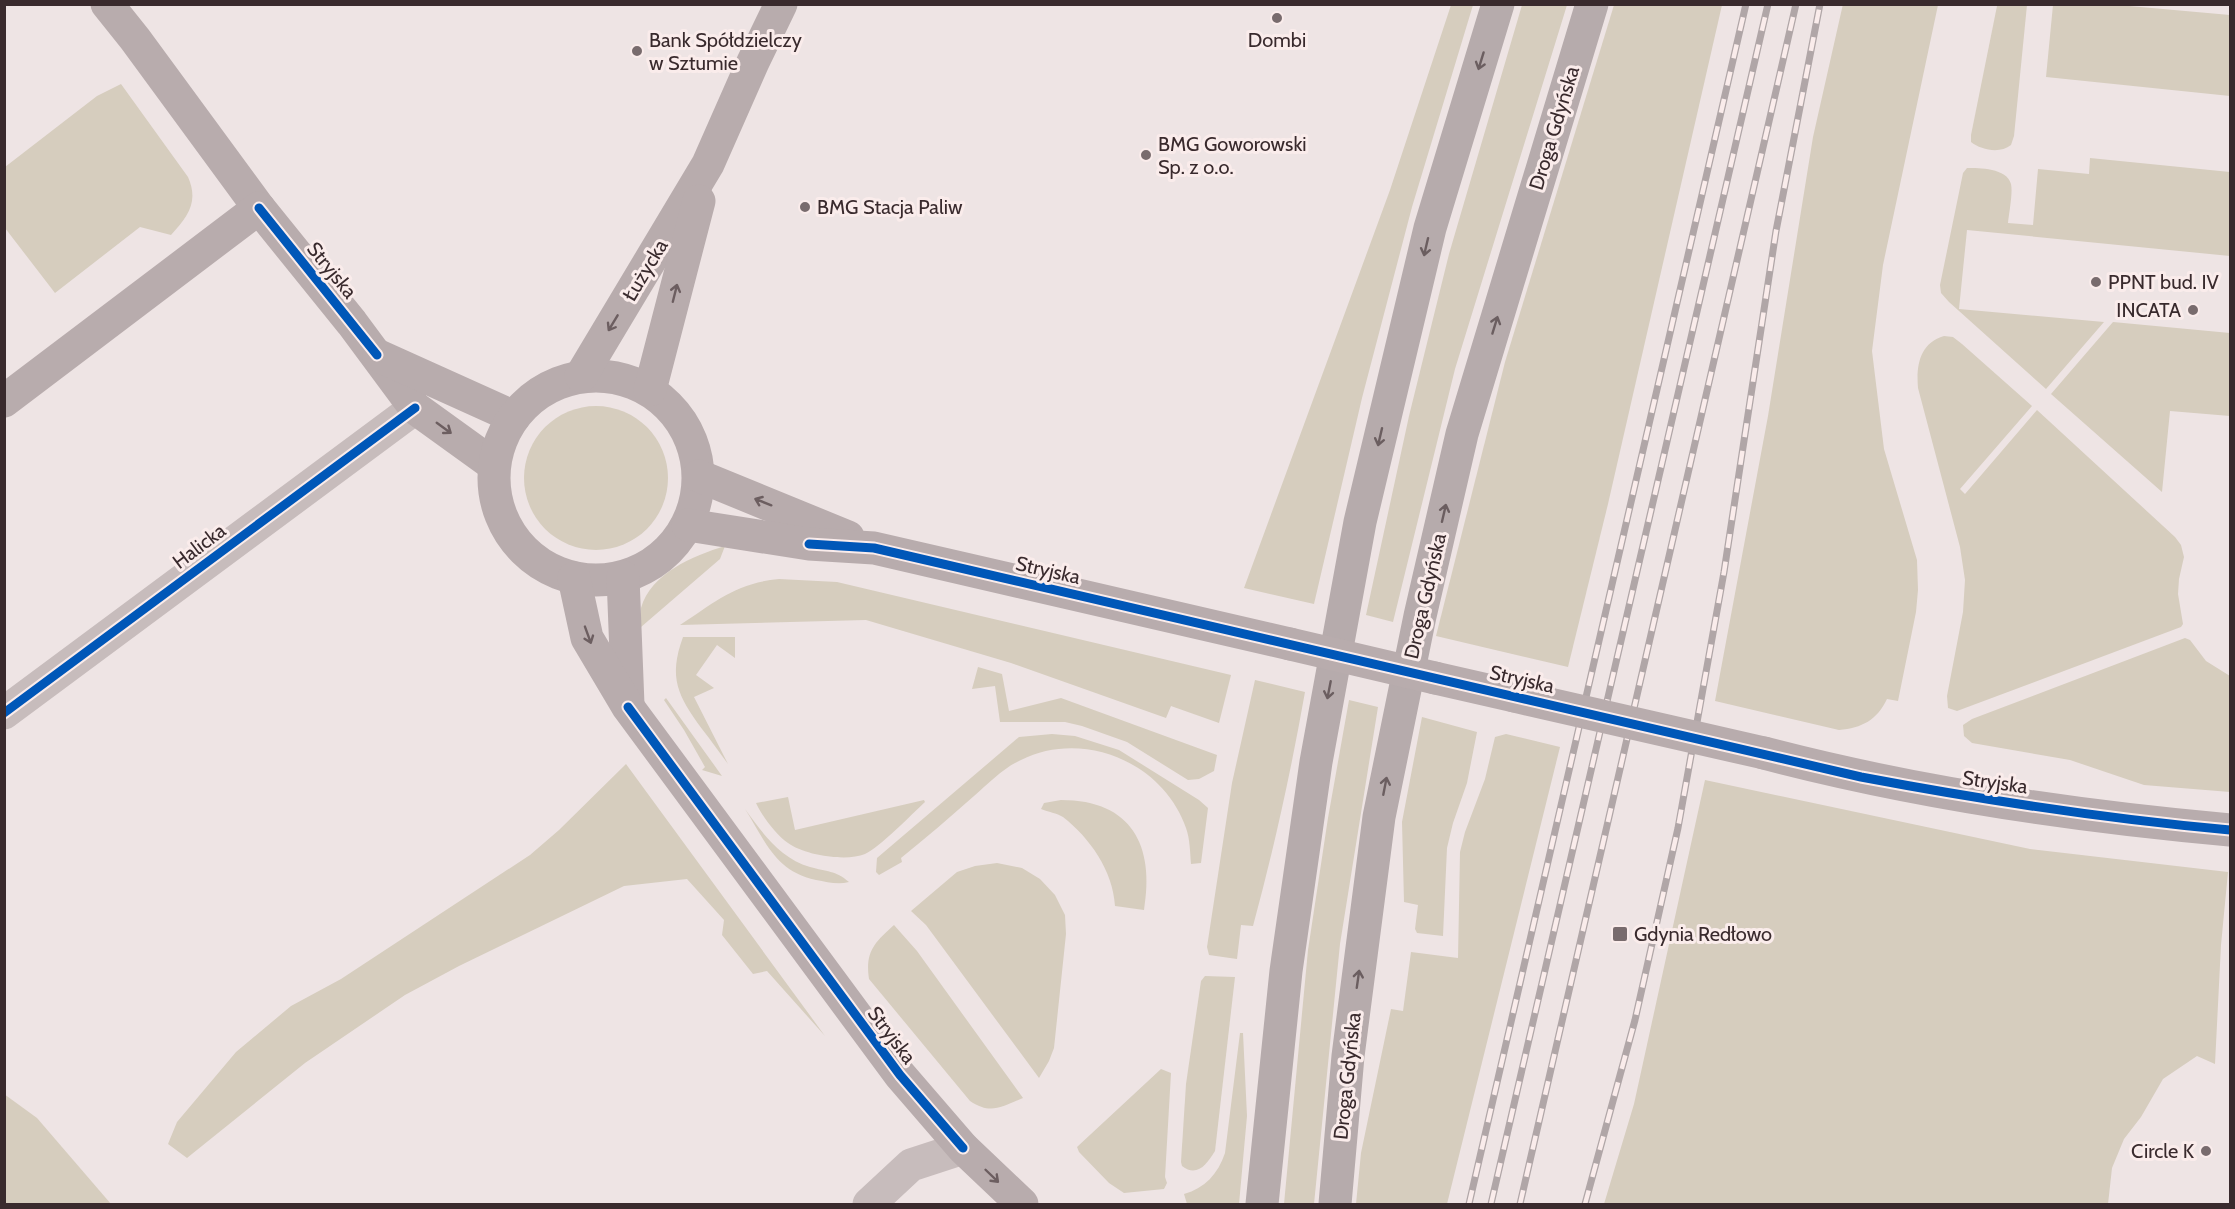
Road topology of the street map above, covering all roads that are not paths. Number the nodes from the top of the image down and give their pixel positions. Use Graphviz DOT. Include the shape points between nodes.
graph roads {
  1 [pos="107,4"];
  2 [pos="781,4"];
  3 [pos="1498,4"];
  4 [pos="1592,4"];
  5 [pos="708,165"];
  6 [pos="259,208"];
  7 [pos="377,355"];
  8 [pos="581,376"];
  9 [pos="650,390"];
  10 [pos="4,401"];
  11 [pos="415,408"];
  12 [pos="514,417"];
  13 [pos="494,465"];
  14 [pos="699,476"];
  15 [pos="688,525"];
  16 [pos="874,548"];
  17 [pos="623,577"];
  18 [pos="574,578"];
  19 [pos="628,707"];
  20 [pos="4,713"];
  21 [pos="2230,830"];
  22 [pos="963,1148"];
  23 [pos="869,1204"];
  24 [pos="1022,1204"];
  25 [pos="1262,1204"];
  26 [pos="1335,1204"];
  1 -- 6 [label="main road, Stryjska"];
  2 -- 5 [label="main road, Łużycka"];
  3 -- 25 [label="main road, one-way" via="1430,228 1360,522 1316,762 1286,971"];
  26 -- 4 [label="main road, Droga Gdyńska, one-way" via="1348,1056 1379,818 1420,616 1462,434"];
  5 -- 8 [label="main road, Łużycka, one-way"];
  9 -- 5 [label="main road, Łużycka, one-way"];
  6 -- 7 [label="main road, Stryjska"];
  6 -- 10 [label="main road"];
  7 -- 11 [label="main road, Stryjska"];
  7 -- 12 [label="main road, Stryjska"];
  8 -- 9 [label="main road" via="617,377"];
  8 -- 12 [label="main road" via="532,397"];
  9 -- 14 [label="main road" via="676,413 693,443"];
  11 -- 13 [label="main road, Stryjska, one-way"];
  11 -- 20 [label="street, Halicka"];
  12 -- 13 [label="main road" via="501,440"];
  13 -- 18 [label="main road" via="496,502 512,537 539,563"];
  14 -- 15 [label="main road"];
  16 -- 14 [label="main road, Stryjska, one-way"];
  15 -- 16 [label="main road, Stryjska" via="809,543"];
  15 -- 17 [label="main road" via="672,548 650,566"];
  16 -- 21 [label="main road, Stryjska, bridge" via="1861,777 1957,795"];
  17 -- 18 [label="main road" via="598,581"];
  17 -- 19 [label="main road"];
  18 -- 19 [label="main road, Stryjska, one-way" via="587,638"];
  19 -- 22 [label="main road, Stryjska" via="900,1075"];
  22 -- 23 [label="street" via="911,1165"];
  22 -- 24 [label="main road, Stryjska, one-way"];
}
